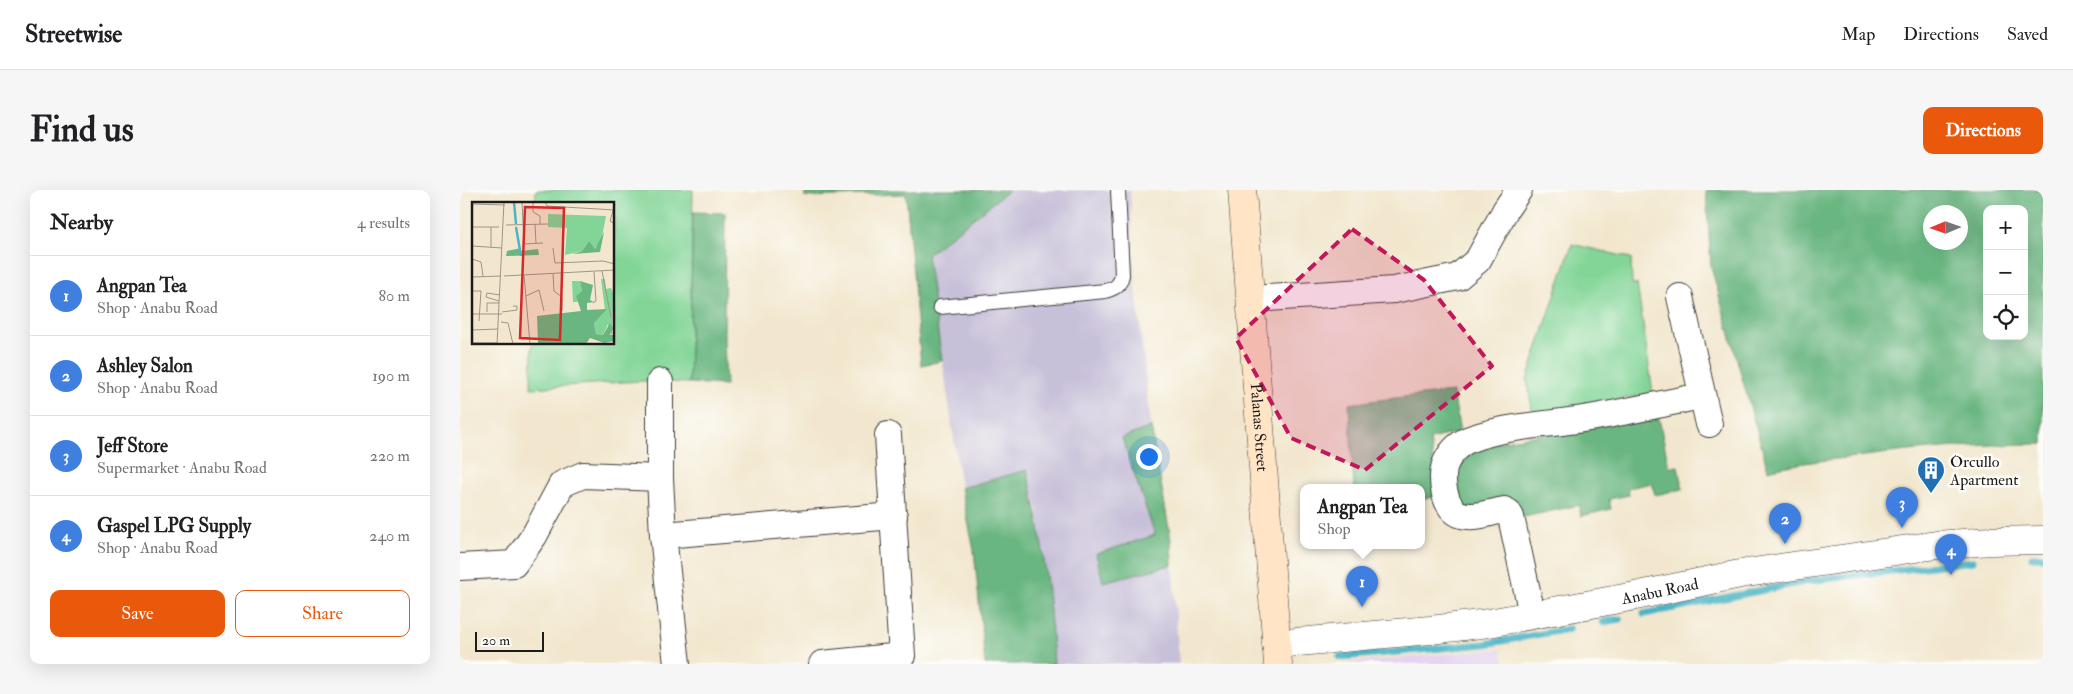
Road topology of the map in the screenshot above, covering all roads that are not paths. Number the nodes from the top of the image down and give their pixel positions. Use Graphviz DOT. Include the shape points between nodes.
graph roads {
  1 [pos="1118,190"];
  2 [pos="1242,190"];
  3 [pos="1519,190"];
  4 [pos="1680,297"];
  5 [pos="1251,299"];
  6 [pos="940,307"];
  7 [pos="660,382"];
  8 [pos="1702,396"];
  9 [pos="1709,424"];
  10 [pos="888,435"];
  11 [pos="660,478"];
  12 [pos="894,516"];
  13 [pos="663,535"];
  14 [pos="2043,540"];
  15 [pos="460,567"];
  16 [pos="1532,614"];
  17 [pos="1277,654"];
  18 [pos="677,664"];
  19 [pos="822,664"];
  1 -- 6 [label="lane" via="1122,274 1120,284 1114,289"];
  2 -- 5 [label="main road, Palanas Street"];
  3 -- 5 [label="street" via="1478,260 1458,276 1394,290"];
  4 -- 8 [label="street"];
  5 -- 17 [label="main road, Palanas Street"];
  7 -- 11 [label="street"];
  8 -- 9 [label="street"];
  8 -- 16 [label="street" via="1590,418 1498,431 1459,444 1450,454 1443,473 1445,493 1453,510 1468,516 1504,510 1511,516"];
  10 -- 12 [label="street"];
  11 -- 13 [label="street"];
  11 -- 15 [label="street" via="583,475 562,484 534,536 514,564"];
  12 -- 13 [label="street"];
  12 -- 19 [label="street" via="902,656"];
  13 -- 18 [label="street"];
  14 -- 16 [label="street, Anabu Road" via="1936,545 1781,568"];
  16 -- 17 [label="street, Anabu Road"];
}
